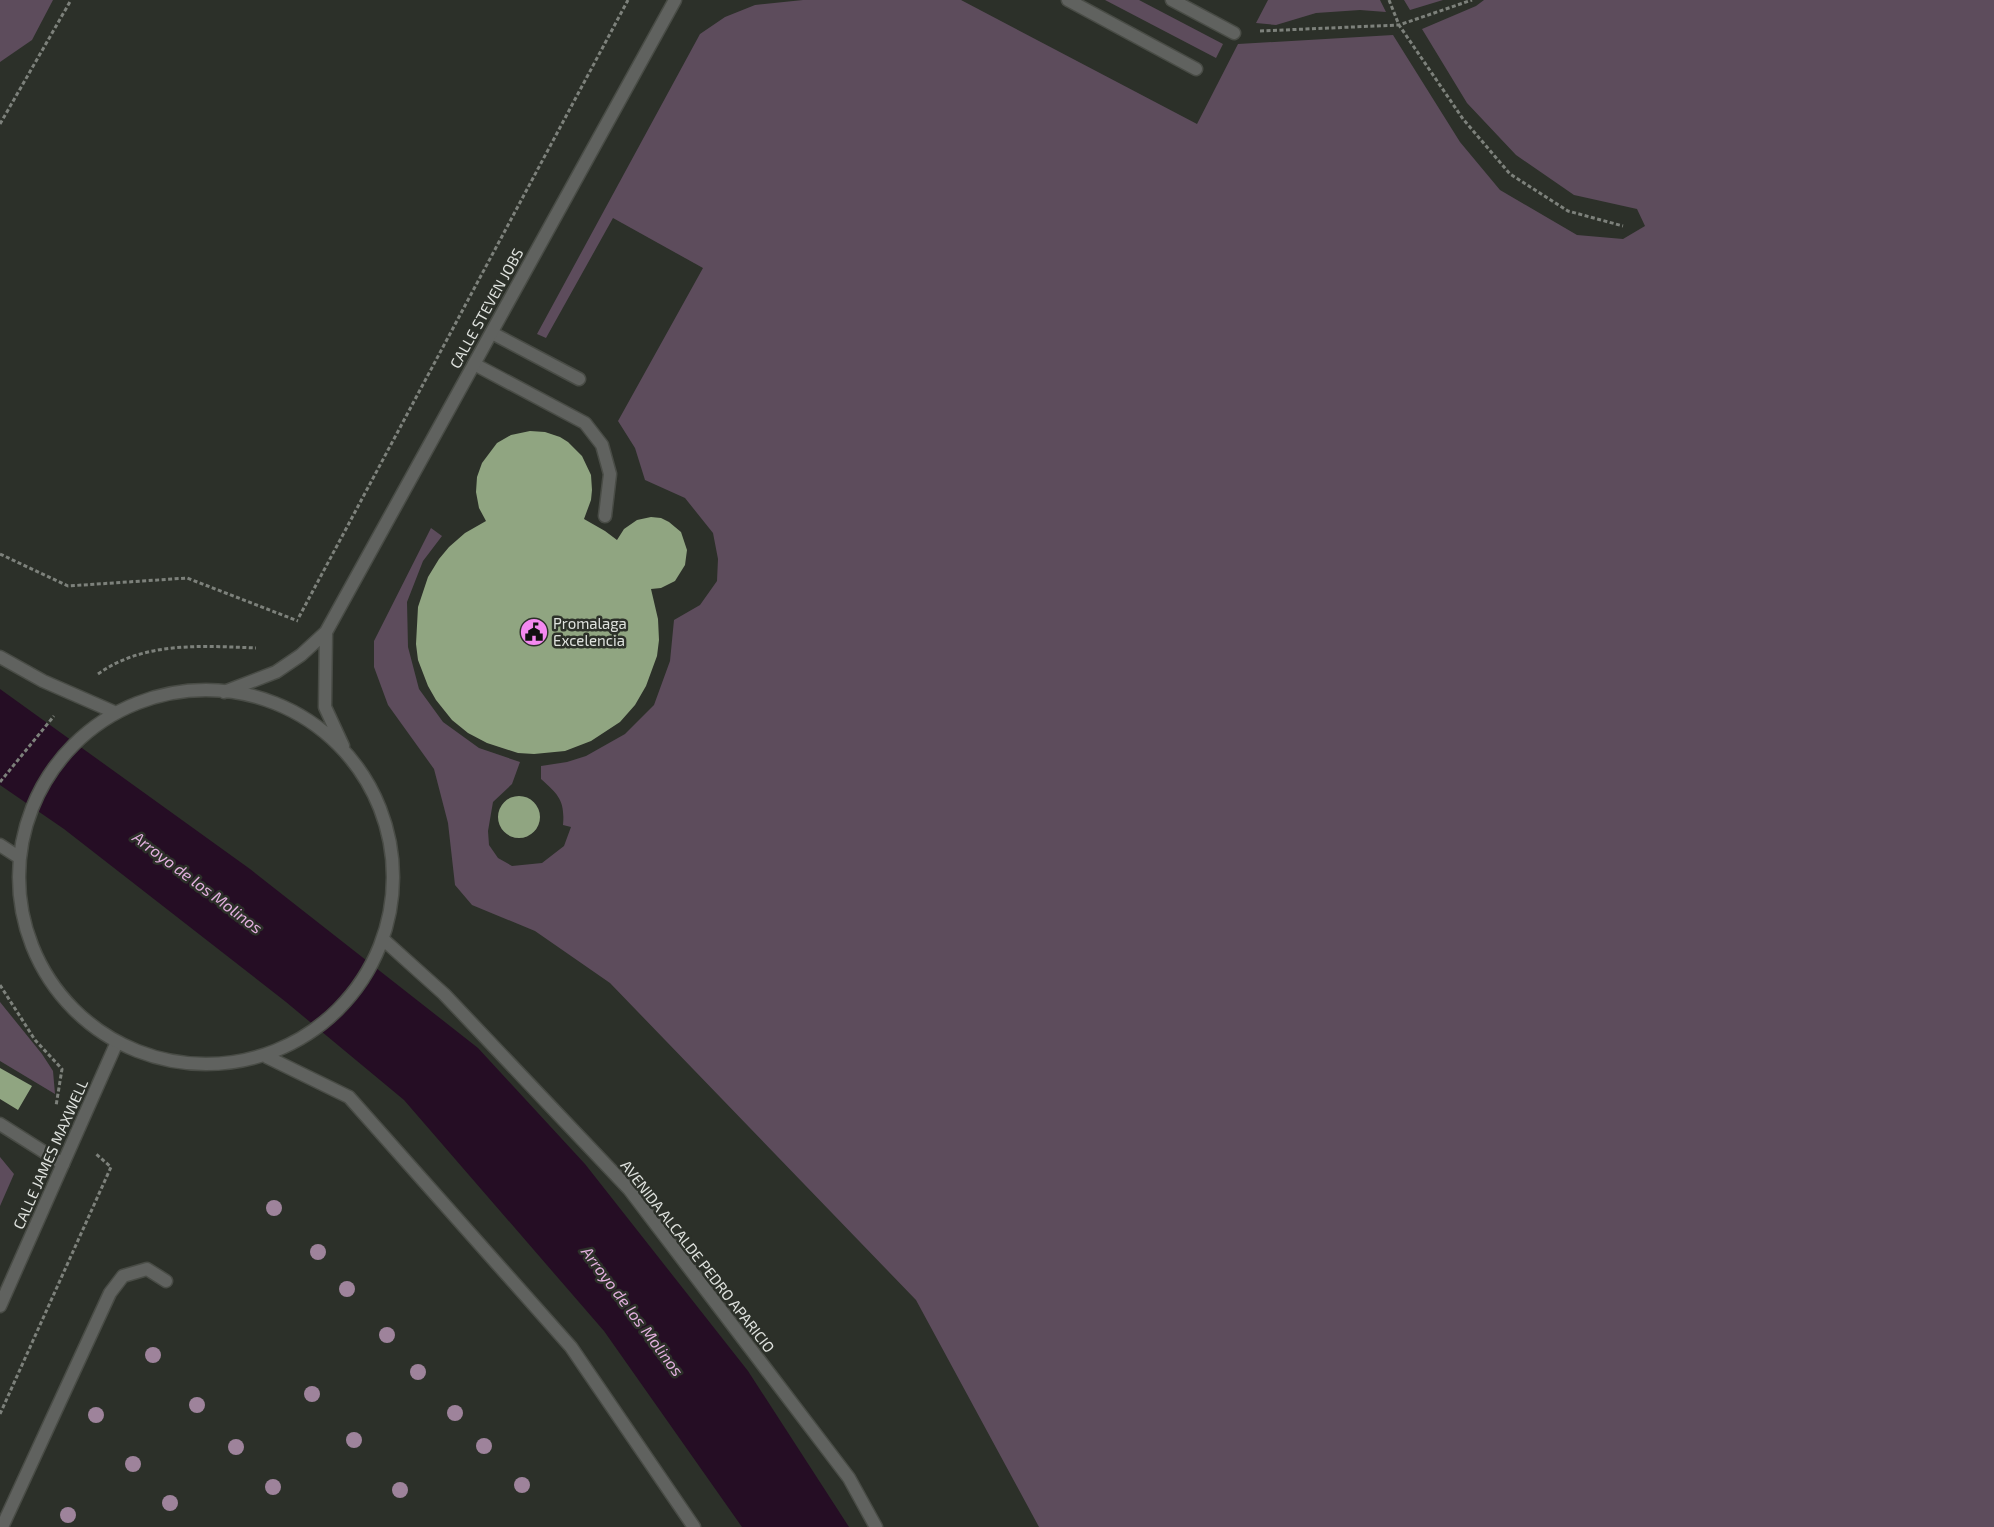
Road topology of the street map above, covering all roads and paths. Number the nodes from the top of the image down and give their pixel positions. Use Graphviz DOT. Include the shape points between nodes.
graph roads {
  1 [pos="71,0"];
  2 [pos="628,0"];
  3 [pos="674,0"];
  4 [pos="1068,0"];
  5 [pos="1172,0"];
  6 [pos="1389,0"];
  7 [pos="1472,0"];
  8 [pos="1400,25"];
  9 [pos="1234,32"];
  10 [pos="1196,69"];
  11 [pos="0,124"];
  12 [pos="1623,226"];
  13 [pos="492,333"];
  14 [pos="474,364"];
  15 [pos="579,379"];
  16 [pos="605,516"];
  17 [pos="0,554"];
  18 [pos="297,621"];
  19 [pos="294,628"];
  20 [pos="326,632"];
  21 [pos="264,649"];
  22 [pos="0,658"];
  23 [pos="224,692"];
  24 [pos="71,694"];
  25 [pos="114,712"];
  26 [pos="344,747"];
  27 [pos="0,782"];
  28 [pos="0,845"];
  29 [pos="20,858"];
  30 [pos="385,941"];
  31 [pos="117,1042"];
  32 [pos="268,1057"];
  33 [pos="0,1124"];
  34 [pos="63,1164"];
  35 [pos="166,1281"];
  36 [pos="0,1306"];
  37 [pos="2,1527"];
  38 [pos="694,1527"];
  39 [pos="876,1527"];
  1 -- 11 [label="path"];
  2 -- 18 [label="path"];
  3 -- 13 [label="street, CALLE STEVEN JOBS"];
  4 -- 10 [label="street"];
  5 -- 9 [label="street"];
  6 -- 8 [label="path"];
  7 -- 8 [label="path"];
  8 -- 9 [label="path"];
  8 -- 12 [label="path" via="1463,119 1510,174 1568,211"];
  13 -- 14 [label="street, CALLE STEVEN JOBS"];
  13 -- 15 [label="street"];
  14 -- 16 [label="street" via="585,423 602,445 610,474"];
  14 -- 20 [label="street, CALLE STEVEN JOBS"];
  17 -- 18 [label="path" via="68,586 187,578"];
  18 -- 19 [label="path"];
  18 -- 20 [label="path"];
  20 -- 23 [label="street, CALLE STEVEN JOBS" via="276,672"];
  20 -- 26 [label="street, CALLE STEVEN JOBS" via="325,707"];
  21 -- 24 [label="path" via="201,646 152,651 109,666"];
  22 -- 24 [label="street"];
  23 -- 25 [label="street" via="163,693"];
  23 -- 26 [label="street" via="286,706"];
  24 -- 25 [label="street"];
  24 -- 27 [label="path"];
  25 -- 29 [label="street" via="60,756 31,805"];
  26 -- 30 [label="street" via="373,789 391,833 393,888"];
  28 -- 29 [label="street"];
  29 -- 31 [label="street" via="16,877 28,944 72,1012"];
  30 -- 32 [label="street" via="359,990"];
  30 -- 39 [label="street, AVENIDA ALCALDE PEDRO APARICIO" via="444,994 629,1189 849,1478"];
  31 -- 32 [label="street" via="135,1053 212,1067"];
  31 -- 34 [label="street, CALLE JAMES MAXWELL"];
  32 -- 38 [label="street" via="349,1097 572,1347"];
  33 -- 34 [label="street"];
  34 -- 36 [label="street, CALLE JAMES MAXWELL"];
  35 -- 37 [label="street" via="147,1269 123,1276 110,1293"];
}
